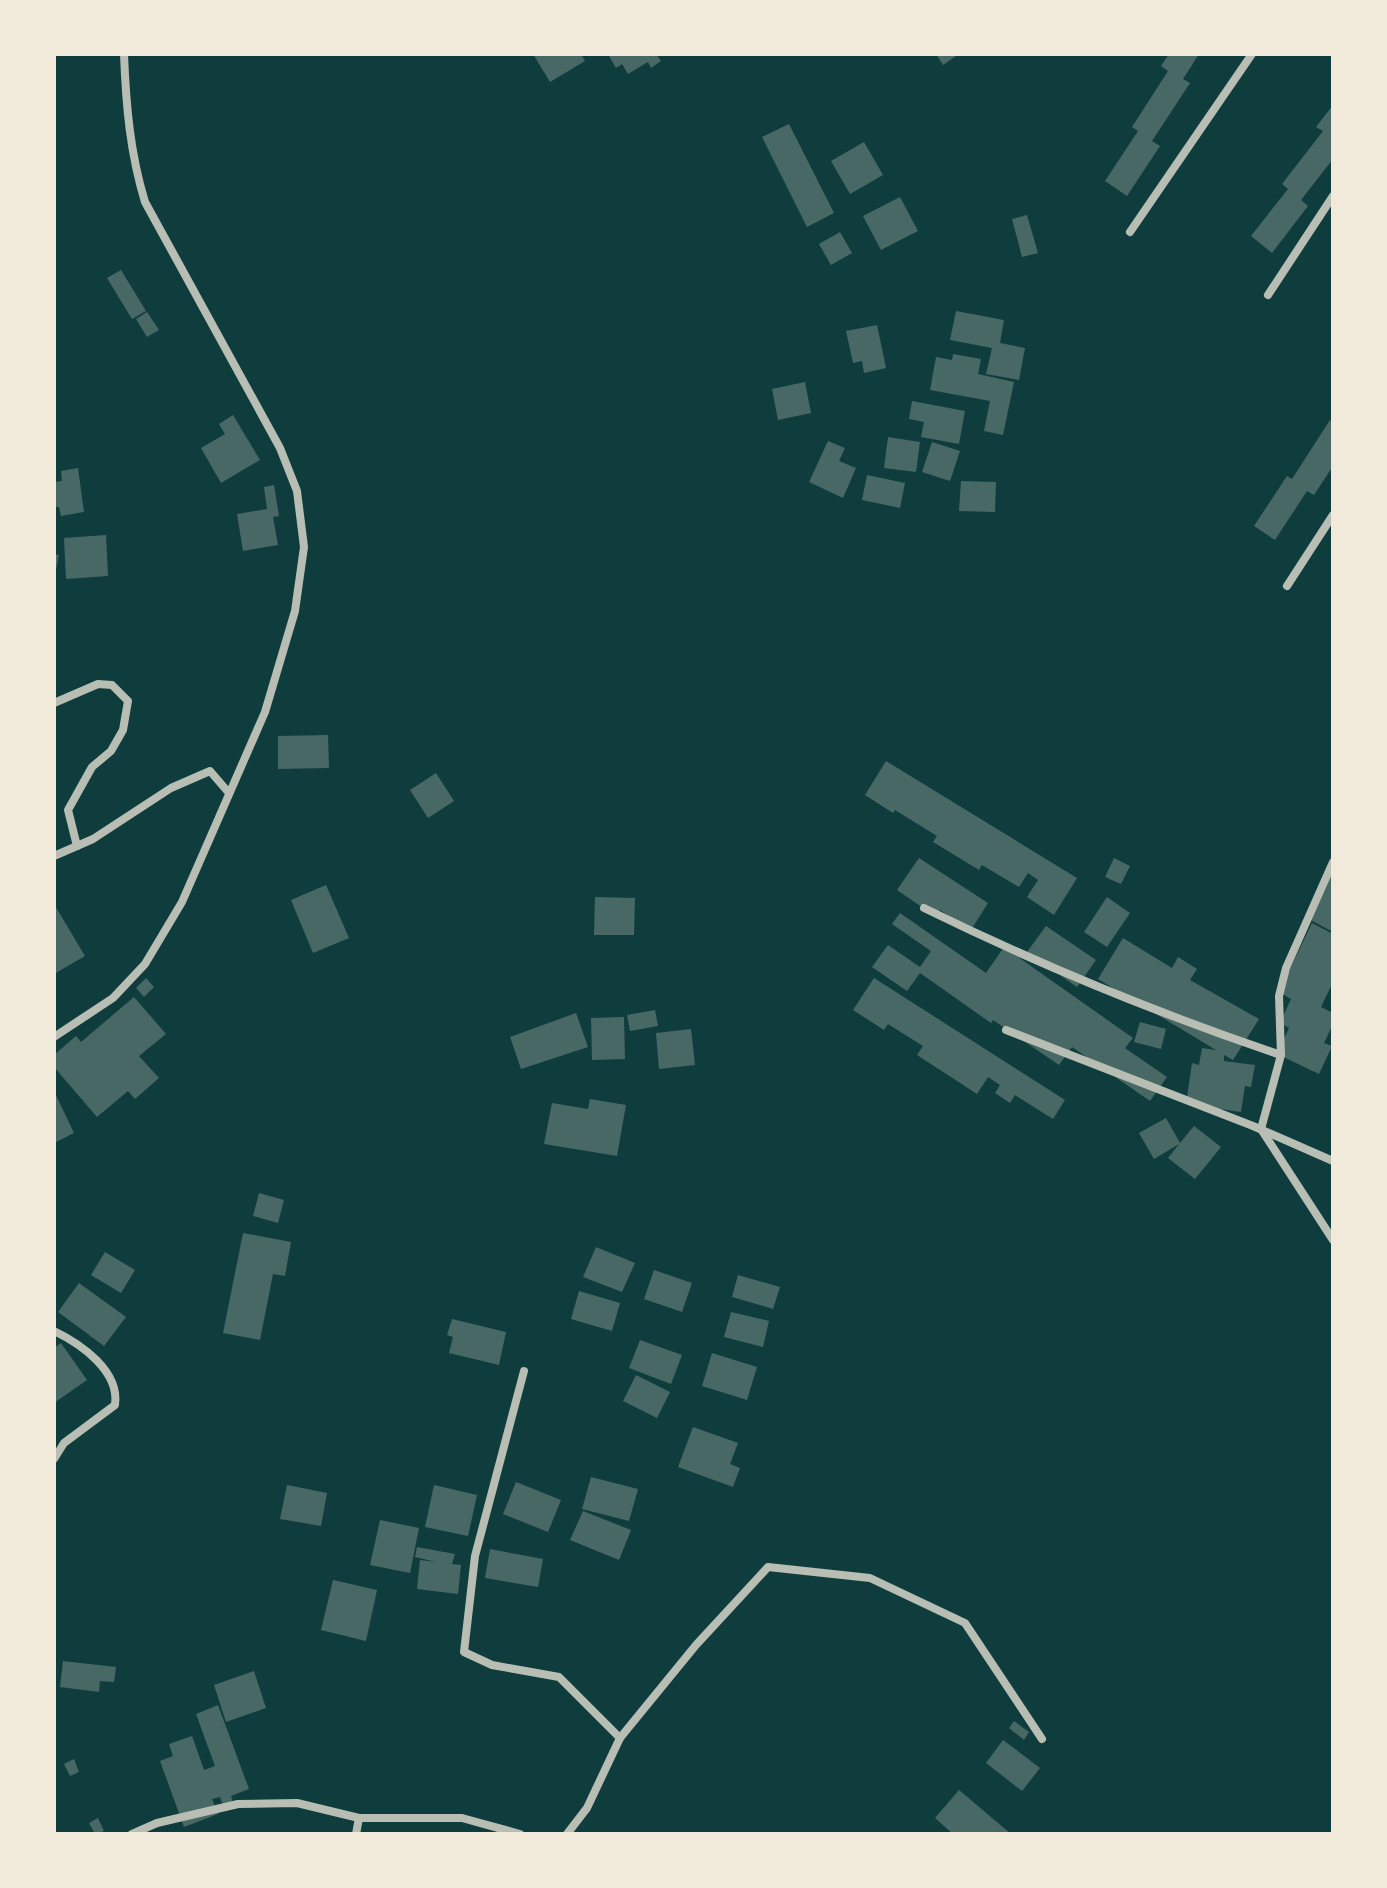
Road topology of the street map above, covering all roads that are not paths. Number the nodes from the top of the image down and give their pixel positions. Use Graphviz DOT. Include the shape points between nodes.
graph roads {
  1 [pos="124,54"];
  2 [pos="1252,54"];
  3 [pos="1333,196"];
  4 [pos="1130,232"];
  5 [pos="1268,295"];
  6 [pos="1333,515"];
  7 [pos="1287,586"];
  8 [pos="54,703"];
  9 [pos="229,793"];
  10 [pos="77,846"];
  11 [pos="54,856"];
  12 [pos="1333,862"];
  13 [pos="924,908"];
  14 [pos="1006,1030"];
  15 [pos="54,1037"];
  16 [pos="1281,1055"];
  17 [pos="1261,1129"];
  18 [pos="1333,1161"];
  19 [pos="1333,1240"];
  20 [pos="54,1331"];
  21 [pos="524,1371"];
  22 [pos="54,1459"];
  23 [pos="620,1738"];
  24 [pos="1042,1739"];
  25 [pos="359,1818"];
  26 [pos="132,1834"];
  27 [pos="356,1834"];
  28 [pos="520,1834"];
  29 [pos="567,1834"];
  1 -- 9 [label="street" via="135,170 145,202 280,448 297,491 304,547 295,611 265,712"];
  2 -- 4 [label="street"];
  3 -- 5 [label="street"];
  6 -- 7 [label="street"];
  8 -- 10 [label="street" via="98,684 112,685 128,701 123,730 111,751 92,767 68,810"];
  9 -- 10 [label="street" via="210,771 171,788"];
  9 -- 15 [label="street" via="182,902 145,964 113,998"];
  10 -- 11 [label="street"];
  12 -- 16 [label="street" via="1286,968 1279,996"];
  13 -- 16 [label="street" via="1047,966"];
  14 -- 17 [label="street"];
  16 -- 17 [label="street"];
  17 -- 18 [label="street"];
  17 -- 19 [label="street"];
  20 -- 22 [label="street" via="78,1343 112,1379 117,1392 115,1405 64,1443"];
  21 -- 23 [label="street" via="475,1556 464,1652 492,1665 559,1677"];
  23 -- 24 [label="street" via="768,1567 870,1578 965,1623"];
  23 -- 29 [label="street" via="587,1808"];
  25 -- 26 [label="street" via="297,1803 238,1804"];
  25 -- 27 [label="street"];
  25 -- 28 [label="street" via="462,1818"];
}
